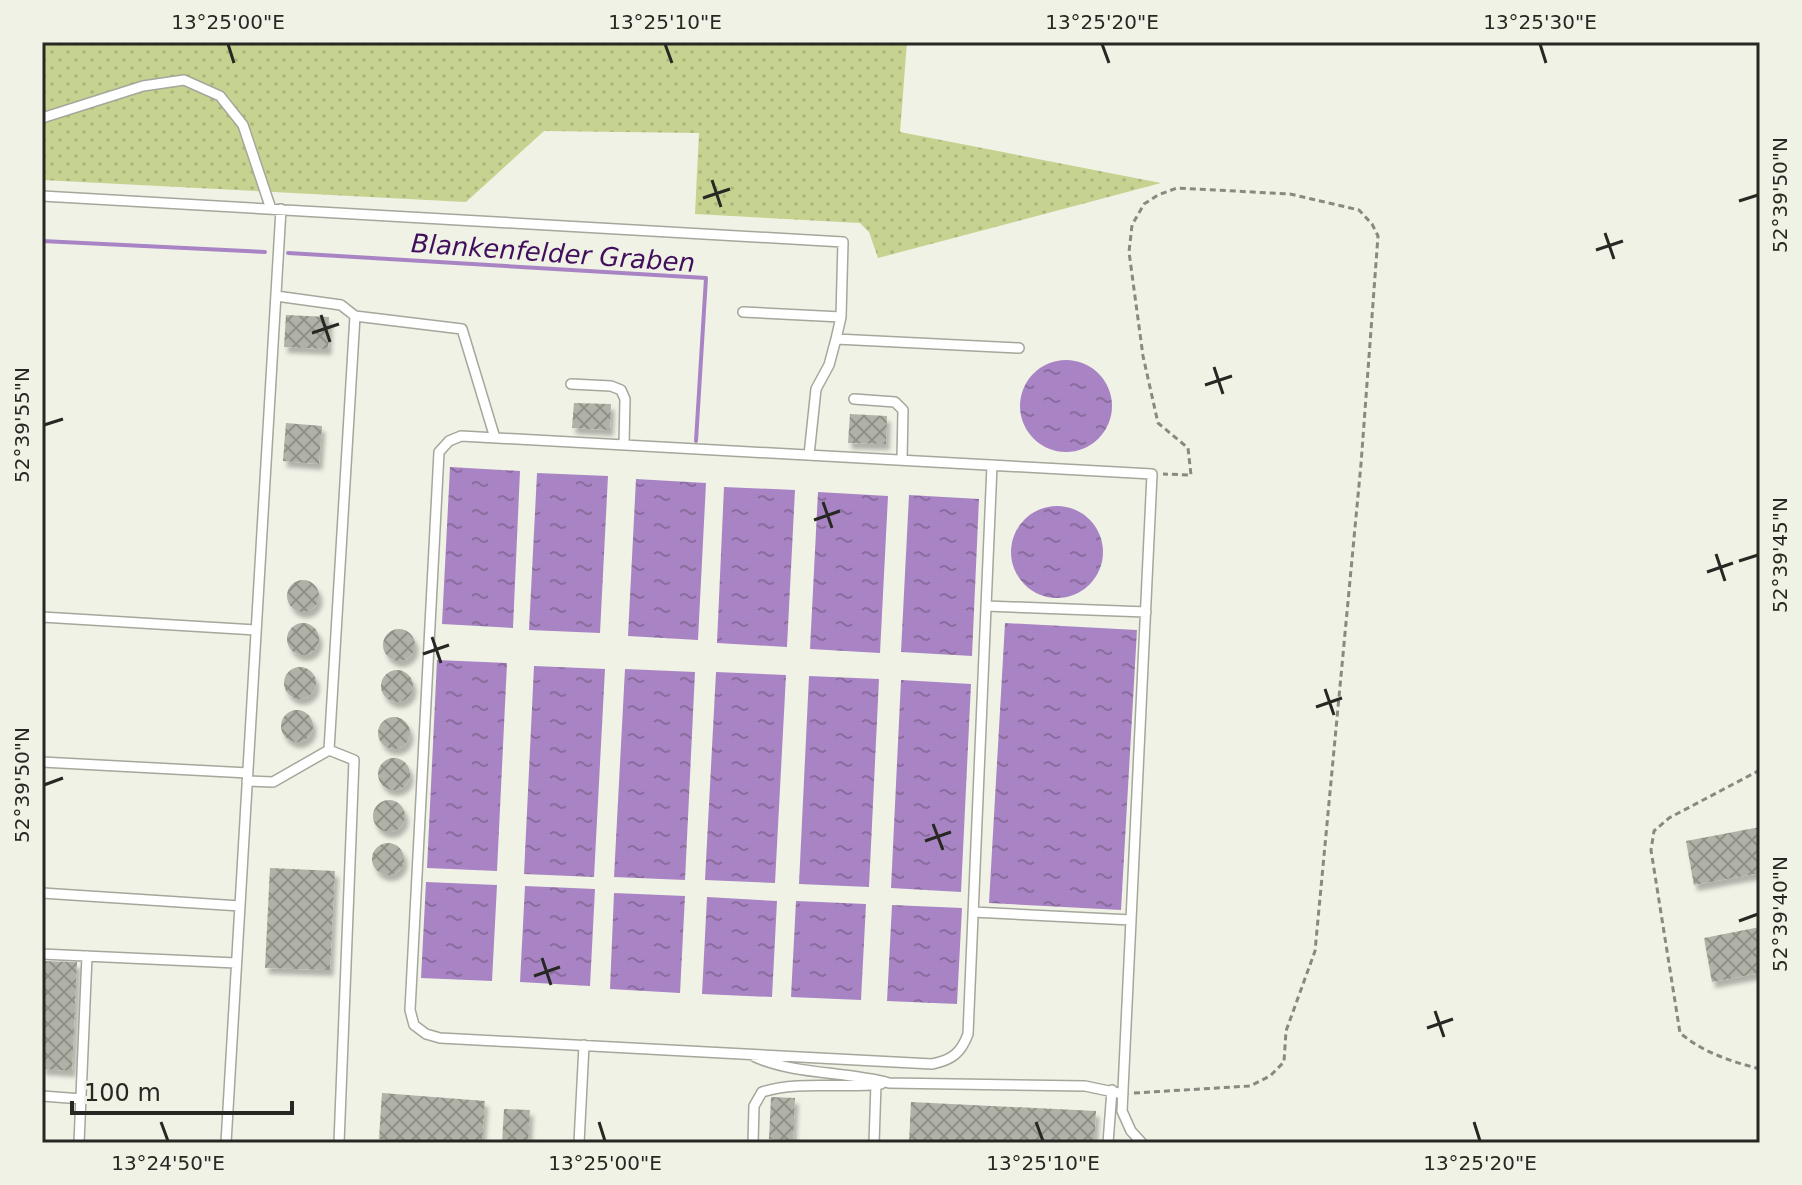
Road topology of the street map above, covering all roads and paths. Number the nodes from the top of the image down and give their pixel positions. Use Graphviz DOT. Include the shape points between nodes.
graph roads {
  1 [pos="42,118"];
  2 [pos="42,196"];
  3 [pos="276,209"];
  4 [pos="276,296"];
  5 [pos="743,312"];
  6 [pos="355,316"];
  7 [pos="841,317"];
  8 [pos="836,339"];
  9 [pos="1019,348"];
  10 [pos="571,384"];
  11 [pos="854,399"];
  12 [pos="495,438"];
  13 [pos="624,445"];
  14 [pos="809,455"];
  15 [pos="902,460"];
  16 [pos="992,465"];
  17 [pos="1152,474"];
  18 [pos="986,606"];
  19 [pos="1146,612"];
  20 [pos="42,617"];
  21 [pos="256,630"];
  22 [pos="329,750"];
  23 [pos="42,762"];
  24 [pos="1760,770"];
  25 [pos="247,777"];
  26 [pos="42,893"];
  27 [pos="240,906"];
  28 [pos="973,912"];
  29 [pos="1131,920"];
  30 [pos="42,954"];
  31 [pos="87,956"];
  32 [pos="236,963"];
  33 [pos="584,1045"];
  34 [pos="749,1054"];
  35 [pos="1760,1069"];
  36 [pos="889,1083"];
  37 [pos="876,1084"];
  38 [pos="1118,1092"];
  39 [pos="42,1096"];
  40 [pos="82,1099"];
  41 [pos="79,1143"];
  42 [pos="226,1143"];
  43 [pos="339,1143"];
  44 [pos="579,1143"];
  45 [pos="753,1143"];
  46 [pos="874,1143"];
  47 [pos="1108,1143"];
  48 [pos="1142,1143"];
  1 -- 3 [label="lane" via="143,86 184,80 220,96 243,125"];
  2 -- 3 [label="lane"];
  3 -- 4 [label="lane"];
  3 -- 7 [label="lane" via="843,242"];
  4 -- 6 [label="lane" via="341,305"];
  4 -- 21 [label="lane"];
  5 -- 7 [label="lane"];
  6 -- 12 [label="lane" via="462,329"];
  6 -- 22 [label="lane"];
  7 -- 8 [label="lane"];
  8 -- 9 [label="lane"];
  8 -- 14 [label="lane" via="816,389"];
  10 -- 13 [label="lane" via="621,390"];
  11 -- 15 [label="lane" via="895,402 903,410"];
  12 -- 13 [label="lane"];
  12 -- 33 [label="lane" via="461,436 439,452 410,1010 414,1025 440,1038"];
  13 -- 14 [label="lane"];
  14 -- 15 [label="lane"];
  15 -- 16 [label="lane"];
  16 -- 17 [label="lane"];
  16 -- 18 [label="lane"];
  17 -- 19 [label="lane"];
  17 -- 38 [label="path" via="1191,475 1191,458 1188,448 1158,423 1143,356 1129,252 1132,225 1144,204 1177,188 1290,194 1359,210 1378,236 1315,951 1286,1031 1284,1062 1270,1076 1250,1086"];
  18 -- 19 [label="lane"];
  18 -- 28 [label="lane"];
  19 -- 29 [label="lane"];
  20 -- 21 [label="lane"];
  21 -- 25 [label="lane"];
  22 -- 25 [label="lane" via="273,782"];
  22 -- 43 [label="lane" via="354,760"];
  23 -- 25 [label="lane"];
  24 -- 35 [label="path" via="1669,818 1654,831 1651,850 1680,1033 1697,1047"];
  25 -- 27 [label="lane"];
  26 -- 27 [label="lane"];
  27 -- 32 [label="lane"];
  28 -- 29 [label="lane"];
  28 -- 34 [label="lane" via="968,1034 950,1060 932,1064"];
  29 -- 38 [label="lane"];
  30 -- 31 [label="lane"];
  31 -- 32 [label="lane"];
  31 -- 40 [label="lane"];
  32 -- 42 [label="lane"];
  33 -- 34 [label="lane"];
  33 -- 44 [label="lane"];
  34 -- 36 [label="lane" via="775,1066"];
  36 -- 37 [label="lane"];
  36 -- 38 [label="lane" via="1038,1084"];
  37 -- 45 [label="lane" via="779,1086 762,1092 754,1106"];
  37 -- 46 [label="lane"];
  38 -- 47 [label="lane"];
  38 -- 48 [label="lane" via="1131,1131"];
  39 -- 40 [label="lane"];
  40 -- 41 [label="lane"];
}
